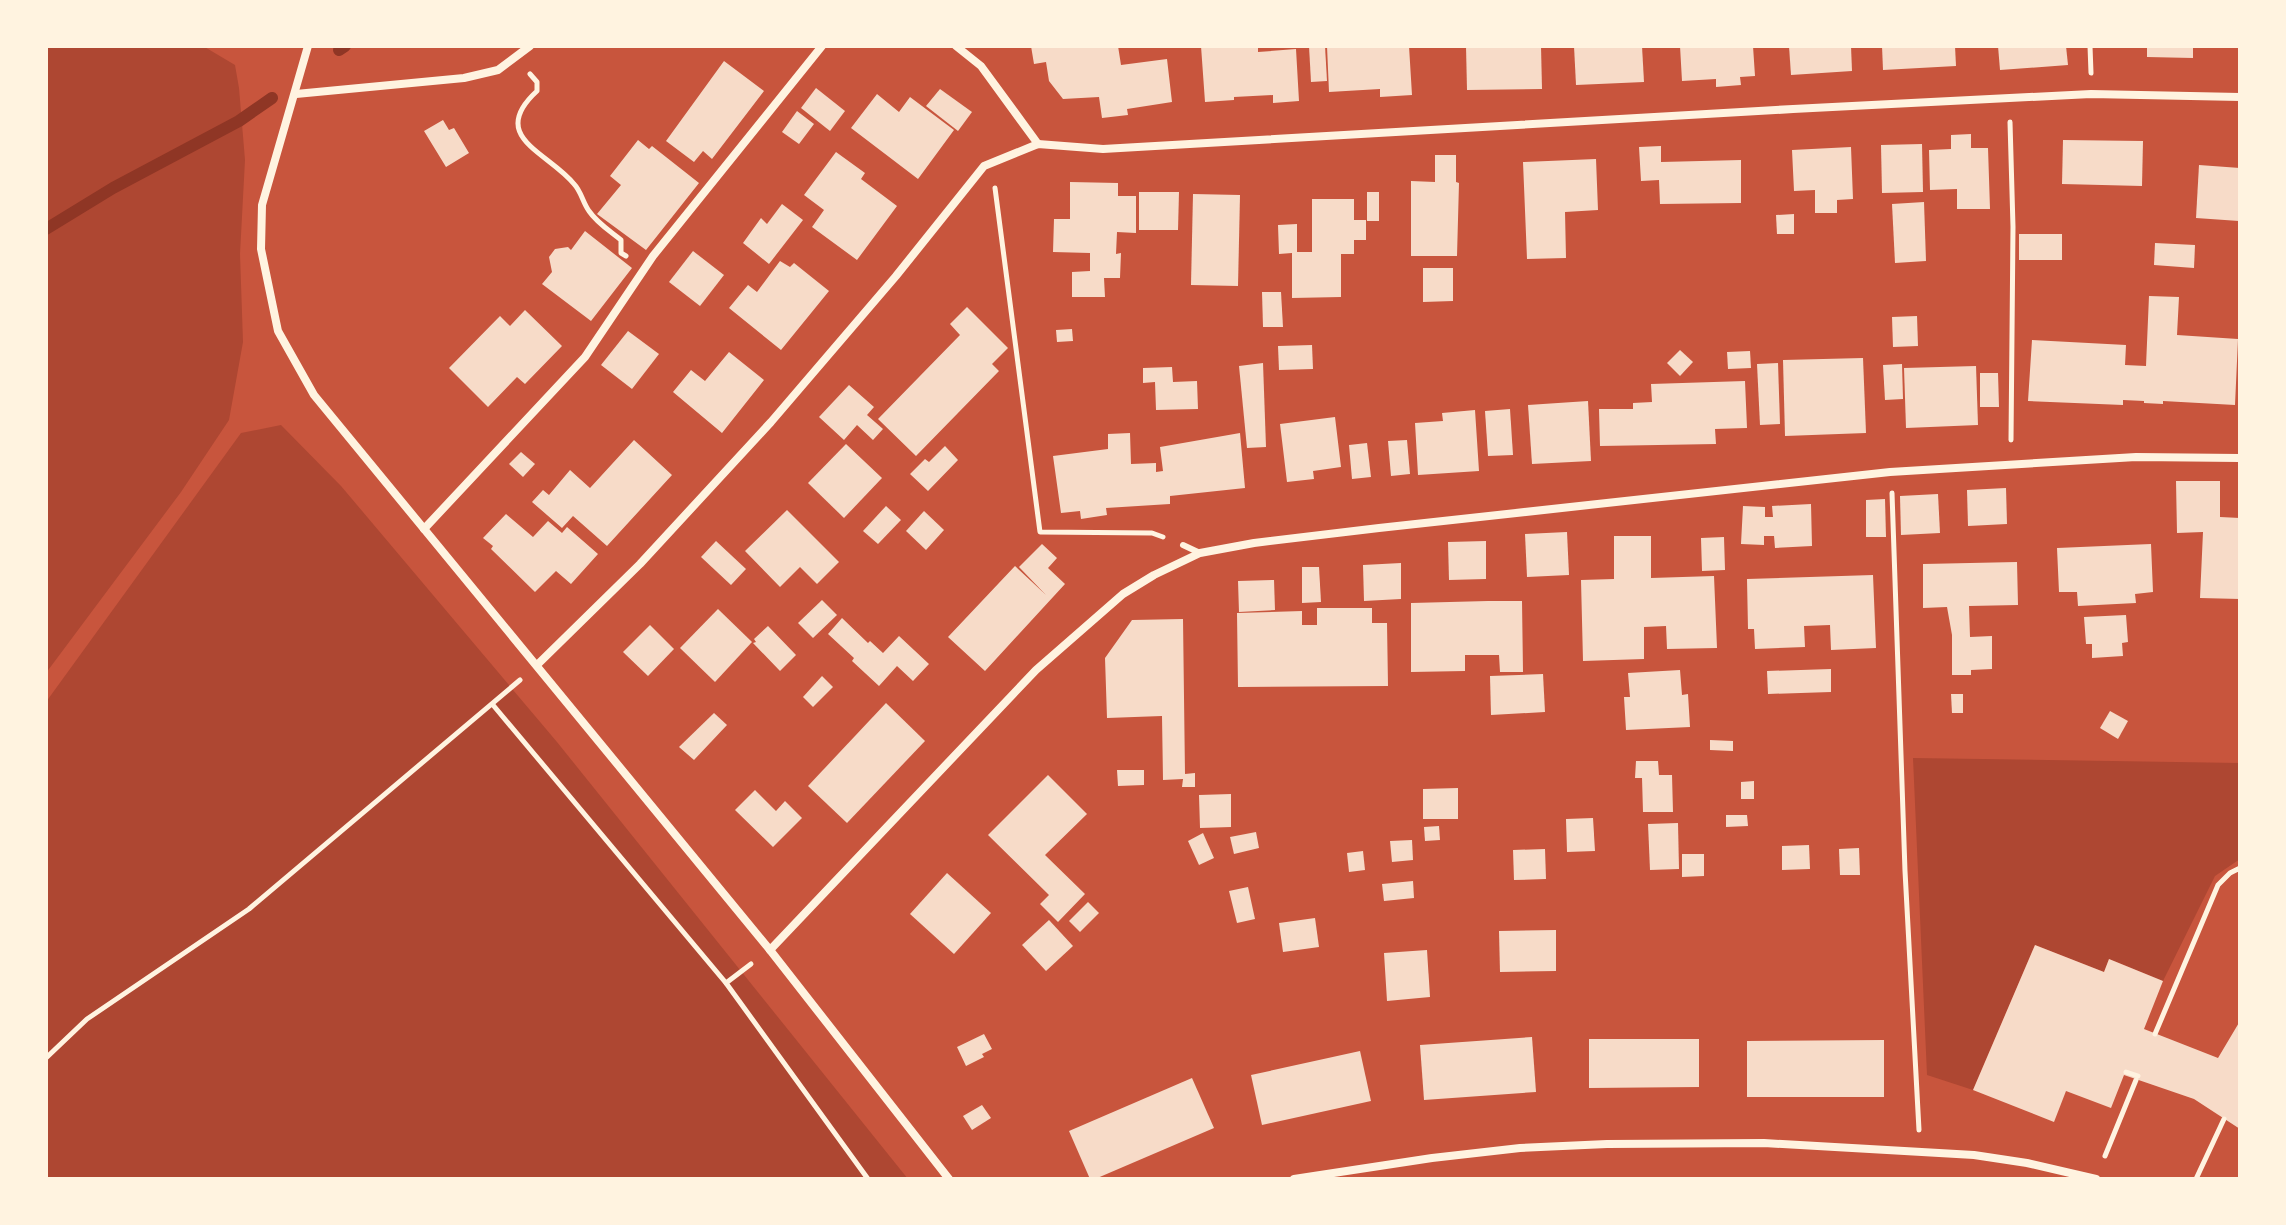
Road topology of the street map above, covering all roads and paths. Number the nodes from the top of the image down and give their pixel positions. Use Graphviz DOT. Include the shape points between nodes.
graph roads {
  1 [pos="308,46"];
  2 [pos="530,46"];
  3 [pos="822,46"];
  4 [pos="956,46"];
  5 [pos="537,82"];
  6 [pos="296,94"];
  7 [pos="2240,97"];
  8 [pos="2009,100"];
  9 [pos="1038,144"];
  10 [pos="997,191"];
  11 [pos="644,268"];
  12 [pos="2240,458"];
  13 [pos="2011,465"];
  14 [pos="1892,498"];
  15 [pos="424,529"];
  16 [pos="1183,545"];
  17 [pos="1200,553"];
  18 [pos="537,665"];
  19 [pos="493,705"];
  20 [pos="2240,868"];
  21 [pos="770,950"];
  22 [pos="726,983"];
  23 [pos="2155,1034"];
  24 [pos="46,1058"];
  25 [pos="2126,1072"];
  26 [pos="2224,1119"];
  27 [pos="1920,1151"];
  28 [pos="868,1179"];
  29 [pos="949,1179"];
  30 [pos="1294,1179"];
  31 [pos="2096,1179"];
  32 [pos="2196,1179"];
  1 -- 6 [label="street"];
  2 -- 6 [label="street" via="498,70 464,78"];
  3 -- 11 [label="street"];
  4 -- 9 [label="street" via="981,66"];
  5 -- 11 [label="path" via="537,91 518,113 521,135 575,184 594,217 621,240 621,253"];
  6 -- 15 [label="street" via="262,205 261,249 278,331 314,395"];
  7 -- 8 [label="street" via="2091,94"];
  8 -- 9 [label="street" via="1103,149"];
  8 -- 13 [label="path"];
  9 -- 18 [label="street" via="984,166 771,422 640,564"];
  10 -- 16 [label="path" via="1040,532 1152,533"];
  11 -- 15 [label="street" via="585,357"];
  12 -- 13 [label="street" via="2136,457"];
  13 -- 17 [label="street" via="1890,472"];
  14 -- 27 [label="path"];
  15 -- 18 [label="street"];
  16 -- 17 [label="lane"];
  17 -- 21 [label="street" via="1123,594 1036,670"];
  18 -- 19 [label="path"];
  18 -- 21 [label="street"];
  19 -- 22 [label="path"];
  19 -- 24 [label="path" via="249,909 87,1019"];
  20 -- 23 [label="path" via="2218,885"];
  21 -- 22 [label="path"];
  21 -- 29 [label="street"];
  22 -- 28 [label="path"];
  25 -- 31 [label="path" via="2137,1078"];
  26 -- 32 [label="path"];
  27 -- 30 [label="street" via="1764,1143 1607,1144 1520,1148"];
  27 -- 31 [label="street" via="2027,1163"];
}
